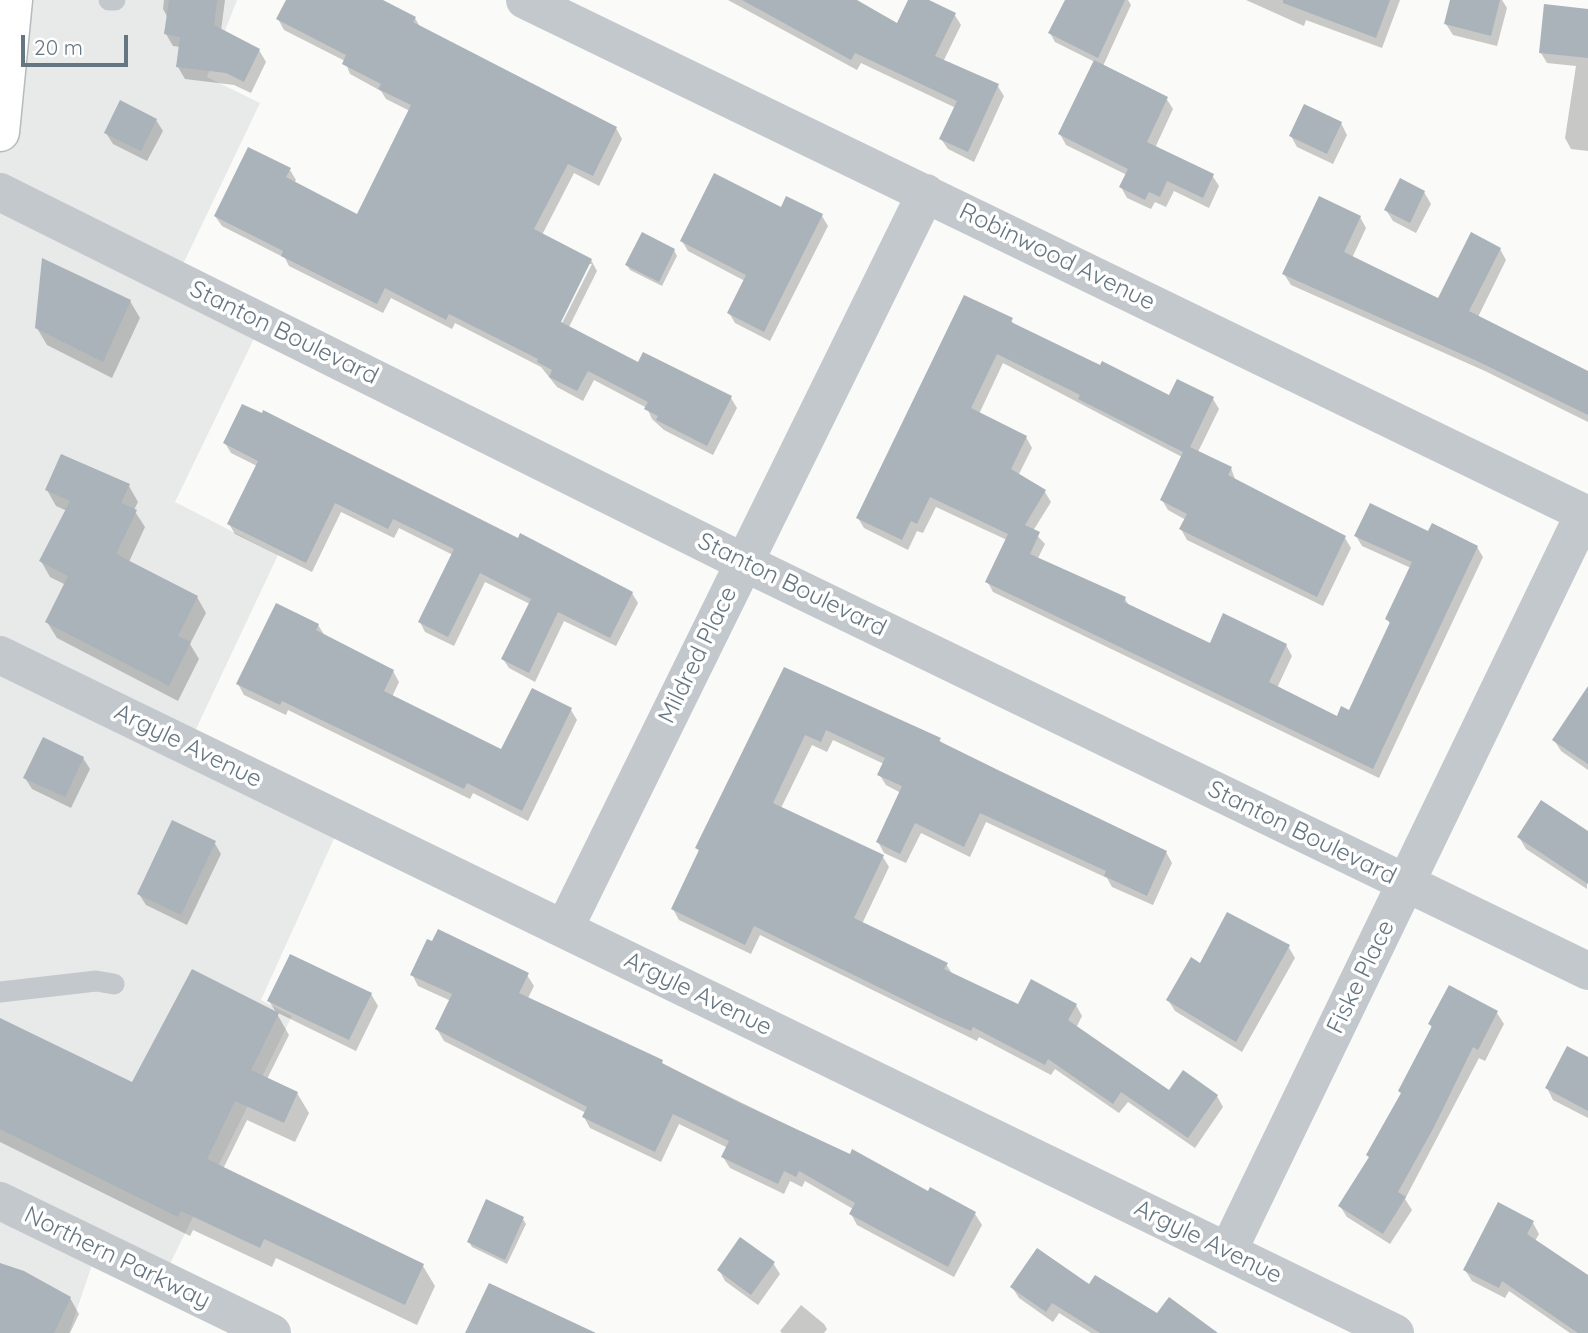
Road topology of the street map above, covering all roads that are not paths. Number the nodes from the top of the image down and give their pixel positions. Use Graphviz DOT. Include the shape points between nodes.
graph roads {
  1 [pos="13,0"];
  2 [pos="108,0"];
  3 [pos="115,0"];
  4 [pos="525,0"];
  5 [pos="0,132"];
  6 [pos="0,192"];
  7 [pos="926,193"];
  8 [pos="1586,514"];
  9 [pos="743,562"];
  10 [pos="0,655"];
  11 [pos="1407,883"];
  12 [pos="564,929"];
  13 [pos="1588,971"];
  14 [pos="114,984"];
  15 [pos="0,992"];
  16 [pos="0,1201"];
  17 [pos="1228,1251"];
  18 [pos="272,1333"];
  19 [pos="1395,1333"];
  1 -- 5 [label="main road"];
  2 -- 3 [label="lane"];
  4 -- 7 [label="street, Robinwood Avenue"];
  6 -- 9 [label="street, Stanton Boulevard"];
  7 -- 8 [label="street, Robinwood Avenue"];
  7 -- 9 [label="street, Mildred Place"];
  8 -- 11 [label="street, Fiske Place"];
  9 -- 11 [label="street, Stanton Boulevard"];
  9 -- 12 [label="street, Mildred Place"];
  10 -- 12 [label="street, Argyle Avenue"];
  11 -- 13 [label="street, Stanton Boulevard"];
  11 -- 17 [label="street, Fiske Place"];
  12 -- 17 [label="street, Argyle Avenue"];
  14 -- 15 [label="lane" via="96,981"];
  16 -- 18 [label="street, Northern Parkway"];
  17 -- 19 [label="street, Argyle Avenue"];
}
